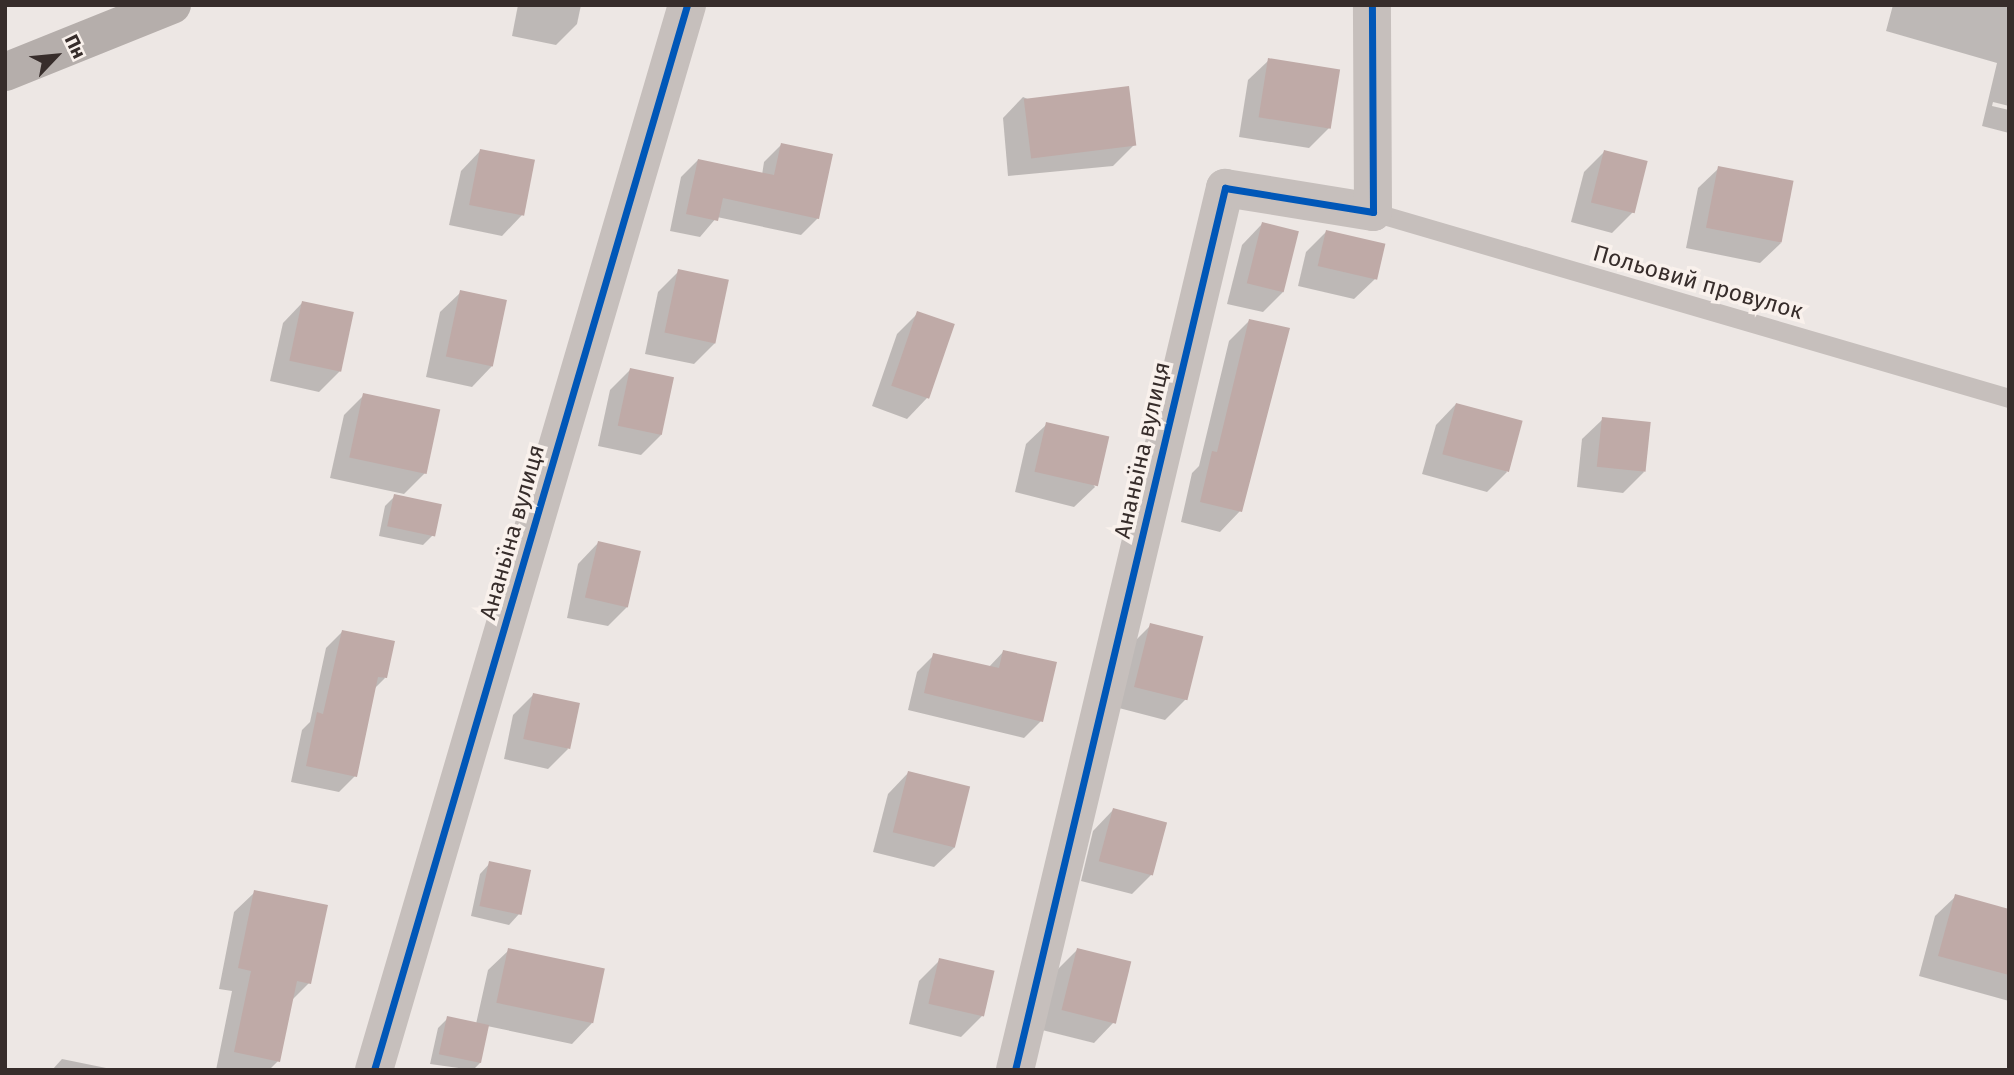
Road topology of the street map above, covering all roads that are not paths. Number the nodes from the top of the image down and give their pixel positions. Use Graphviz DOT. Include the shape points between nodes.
graph roads {
  1 [pos="172,5"];
  2 [pos="687,5"];
  3 [pos="1373,5"];
  4 [pos="5,72"];
  5 [pos="1373,212"];
  6 [pos="2009,398"];
  7 [pos="373,1070"];
  8 [pos="1015,1070"];
  1 -- 4 [label="main road"];
  2 -- 7 [label="street, Ананьїна вулиця"];
  3 -- 5 [label="street"];
  5 -- 6 [label="lane, Польовий провулок"];
  5 -- 8 [label="street, Ананьїна вулиця" via="1225,188"];
}
